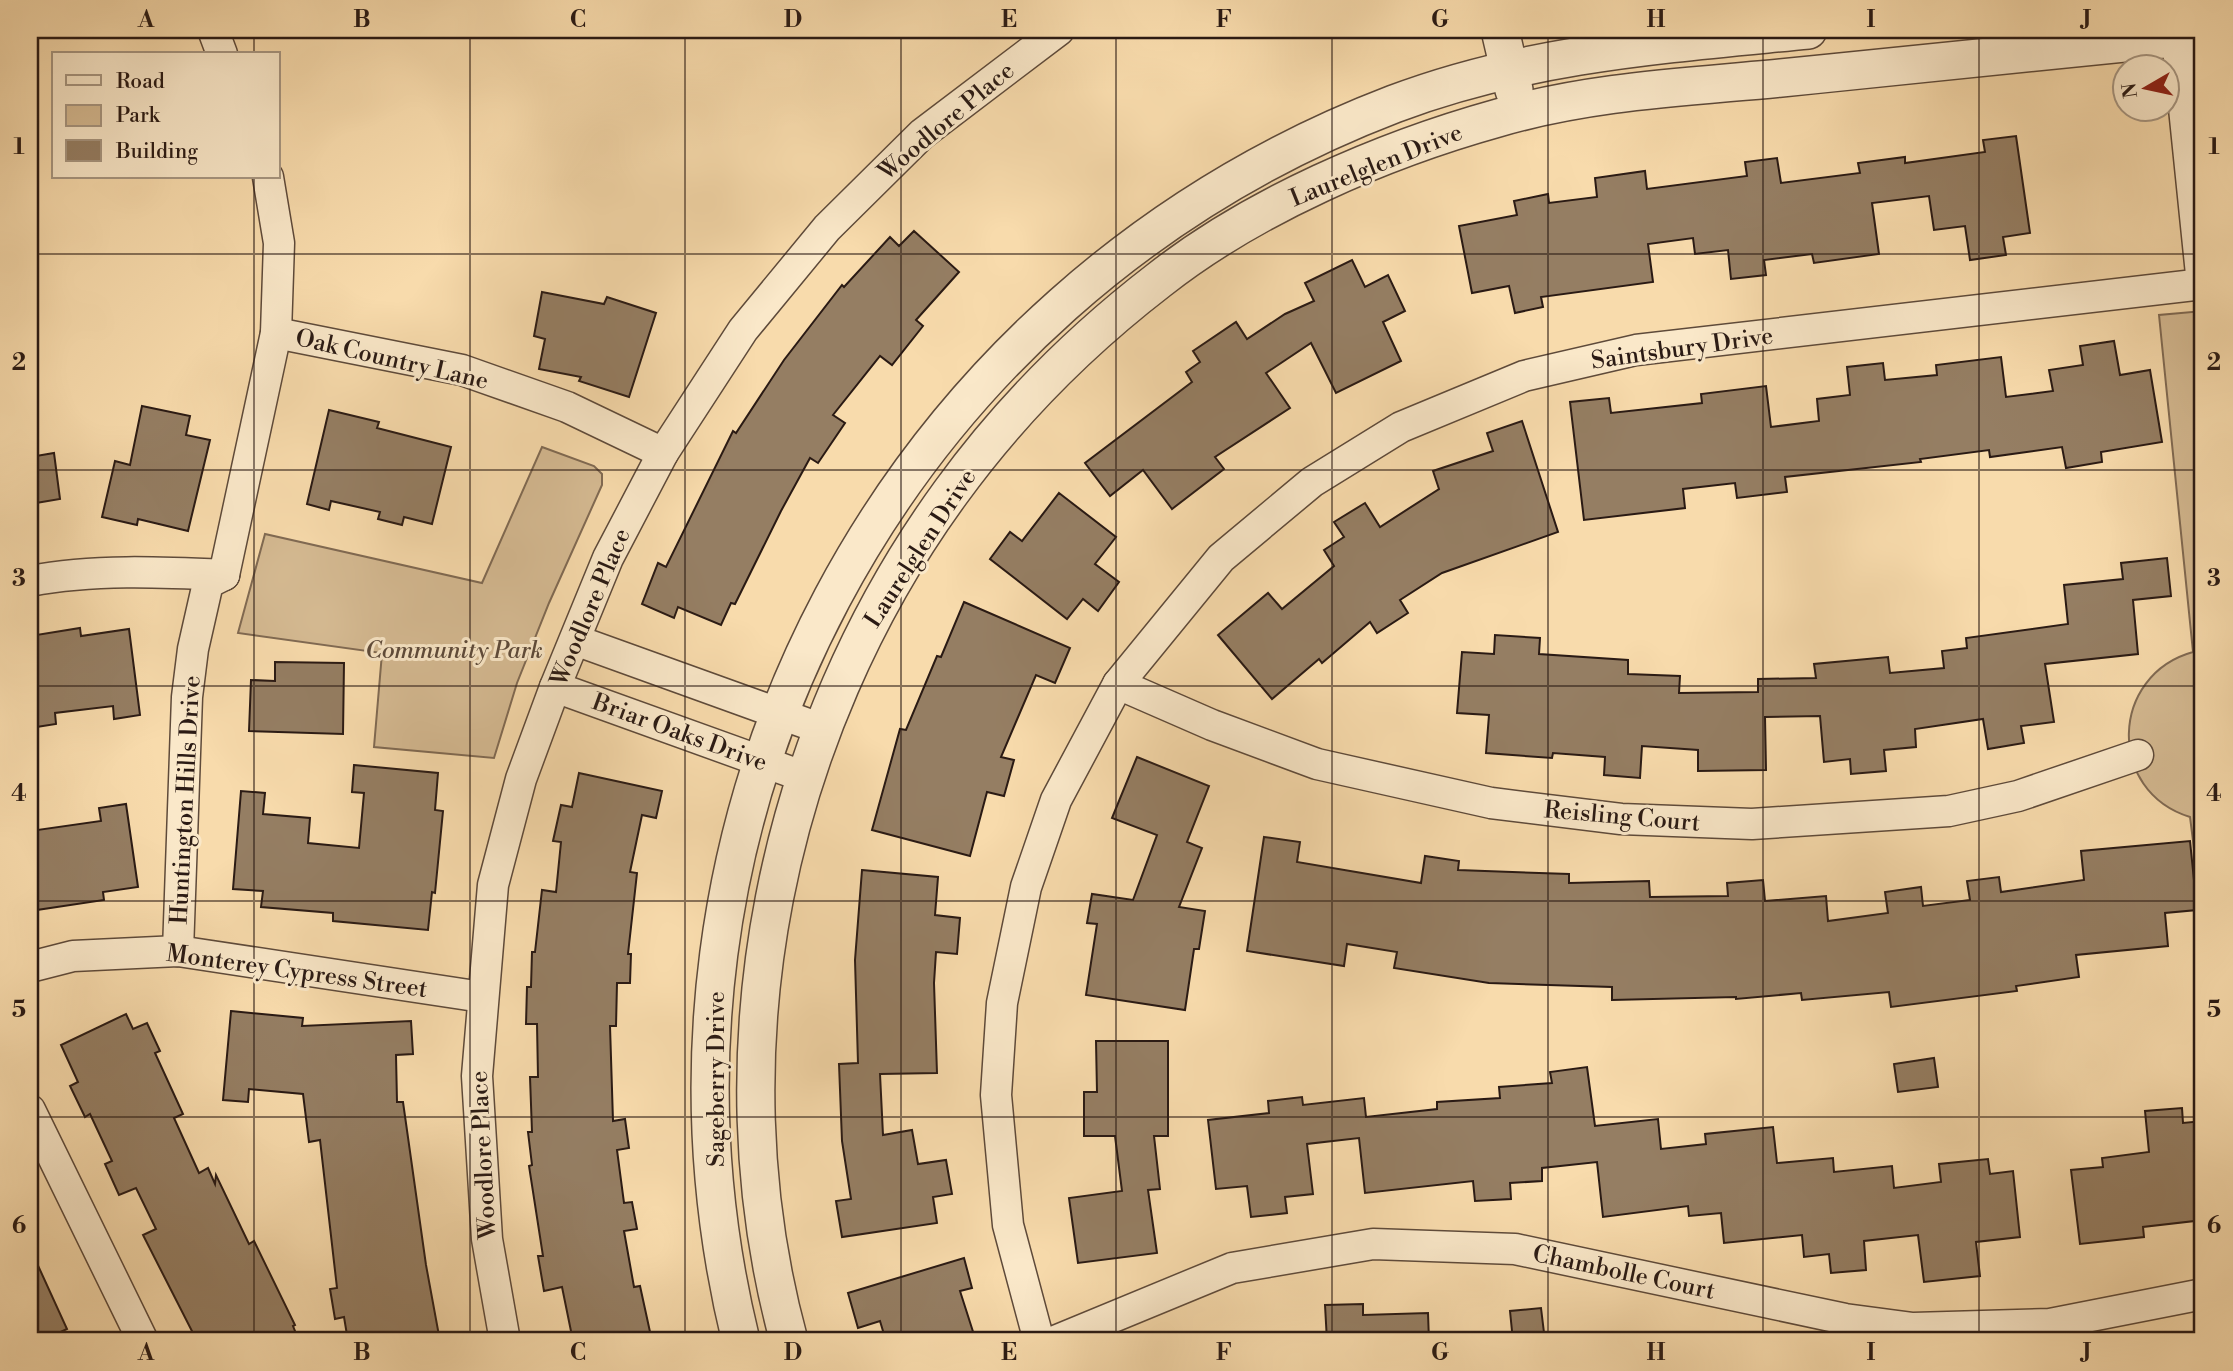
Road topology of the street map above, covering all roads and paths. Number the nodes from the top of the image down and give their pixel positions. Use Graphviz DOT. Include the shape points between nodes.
graph roads {
  1 [pos="213,30"];
  2 [pos="1059,30"];
  3 [pos="1500,30"];
  4 [pos="1808,30"];
  5 [pos="2185,34"];
  6 [pos="221,52"];
  7 [pos="1509,68"];
  8 [pos="1519,112"];
  9 [pos="268,178"];
  10 [pos="2203,284"];
  11 [pos="276,333"];
  12 [pos="663,453"];
  13 [pos="224,575"];
  14 [pos="30,581"];
  15 [pos="575,639"];
  16 [pos="1118,684"];
  17 [pos="555,687"];
  18 [pos="771,737"];
  19 [pos="813,753"];
  20 [pos="2138,755"];
  21 [pos="178,951"];
  22 [pos="30,967"];
  23 [pos="482,997"];
  24 [pos="30,1110"];
  25 [pos="2203,1294"];
  26 [pos="144,1341"];
  27 [pos="505,1341"];
  28 [pos="741,1341"];
  29 [pos="789,1341"];
  30 [pos="1039,1341"];
  31 [pos="1055,1341"];
  1 -- 6 [label="street"];
  2 -- 12 [label="street, Woodlore Place" via="922,134 827,228 743,330"];
  3 -- 7 [label="street"];
  4 -- 7 [label="street, Laurelglen Drive" via="1608,50"];
  5 -- 8 [label="street, Laurelglen Drive" via="1617,94"];
  5 -- 10 [label="street"];
  7 -- 8 [label="street"];
  7 -- 18 [label="street, Laurelglen Drive" via="1395,104 1287,151 1175,216 1089,280 990,375 895,493 826,608"];
  8 -- 19 [label="street, Laurelglen Drive" via="1361,166 1251,220 1160,278 1090,338 1018,411 951,492 871,622"];
  9 -- 11 [label="street" via="279,243"];
  10 -- 16 [label="street, Saintsbury Drive" via="1636,350 1524,376 1401,427 1312,482 1221,558"];
  11 -- 12 [label="street, Oak Country Lane" via="462,370 567,407"];
  11 -- 13 [label="street"];
  12 -- 15 [label="street, Woodlore Place" via="608,558"];
  13 -- 14 [label="street" via="158,571"];
  13 -- 21 [label="street, Huntington Hills Drive" via="208,583 187,696"];
  15 -- 17 [label="street, Woodlore Place"];
  15 -- 18 [label="street, Briar Oaks Drive"];
  16 -- 20 [label="street, Reisling Court" via="1317,764 1491,803 1621,819 1752,824 1949,811 2018,796"];
  16 -- 30 [label="street, Saintsbury Drive" via="1056,800 1026,887 1002,1003 996,1095 1008,1225"];
  17 -- 18 [label="street, Briar Oaks Drive"];
  17 -- 23 [label="street, Woodlore Place" via="521,779 493,885"];
  18 -- 19 [label="street, Briar Oaks Drive"];
  18 -- 19 [label="street, Briar Oaks Drive"];
  18 -- 28 [label="street, Sageberry Drive" via="730,891 711,1035 716,1185"];
  19 -- 29 [label="street, Sageberry Drive" via="782,858 765,944 756,1076 765,1219"];
  21 -- 22 [label="street, Monterey Cypress Street" via="74,956"];
  21 -- 23 [label="street, Monterey Cypress Street"];
  23 -- 27 [label="street, Woodlore Place" via="477,1076 487,1239"];
  24 -- 26 [label="street"];
  25 -- 31 [label="street, Chambolle Court" via="2050,1324 1913,1328 1845,1320 1515,1249 1373,1244 1232,1269"];
}
